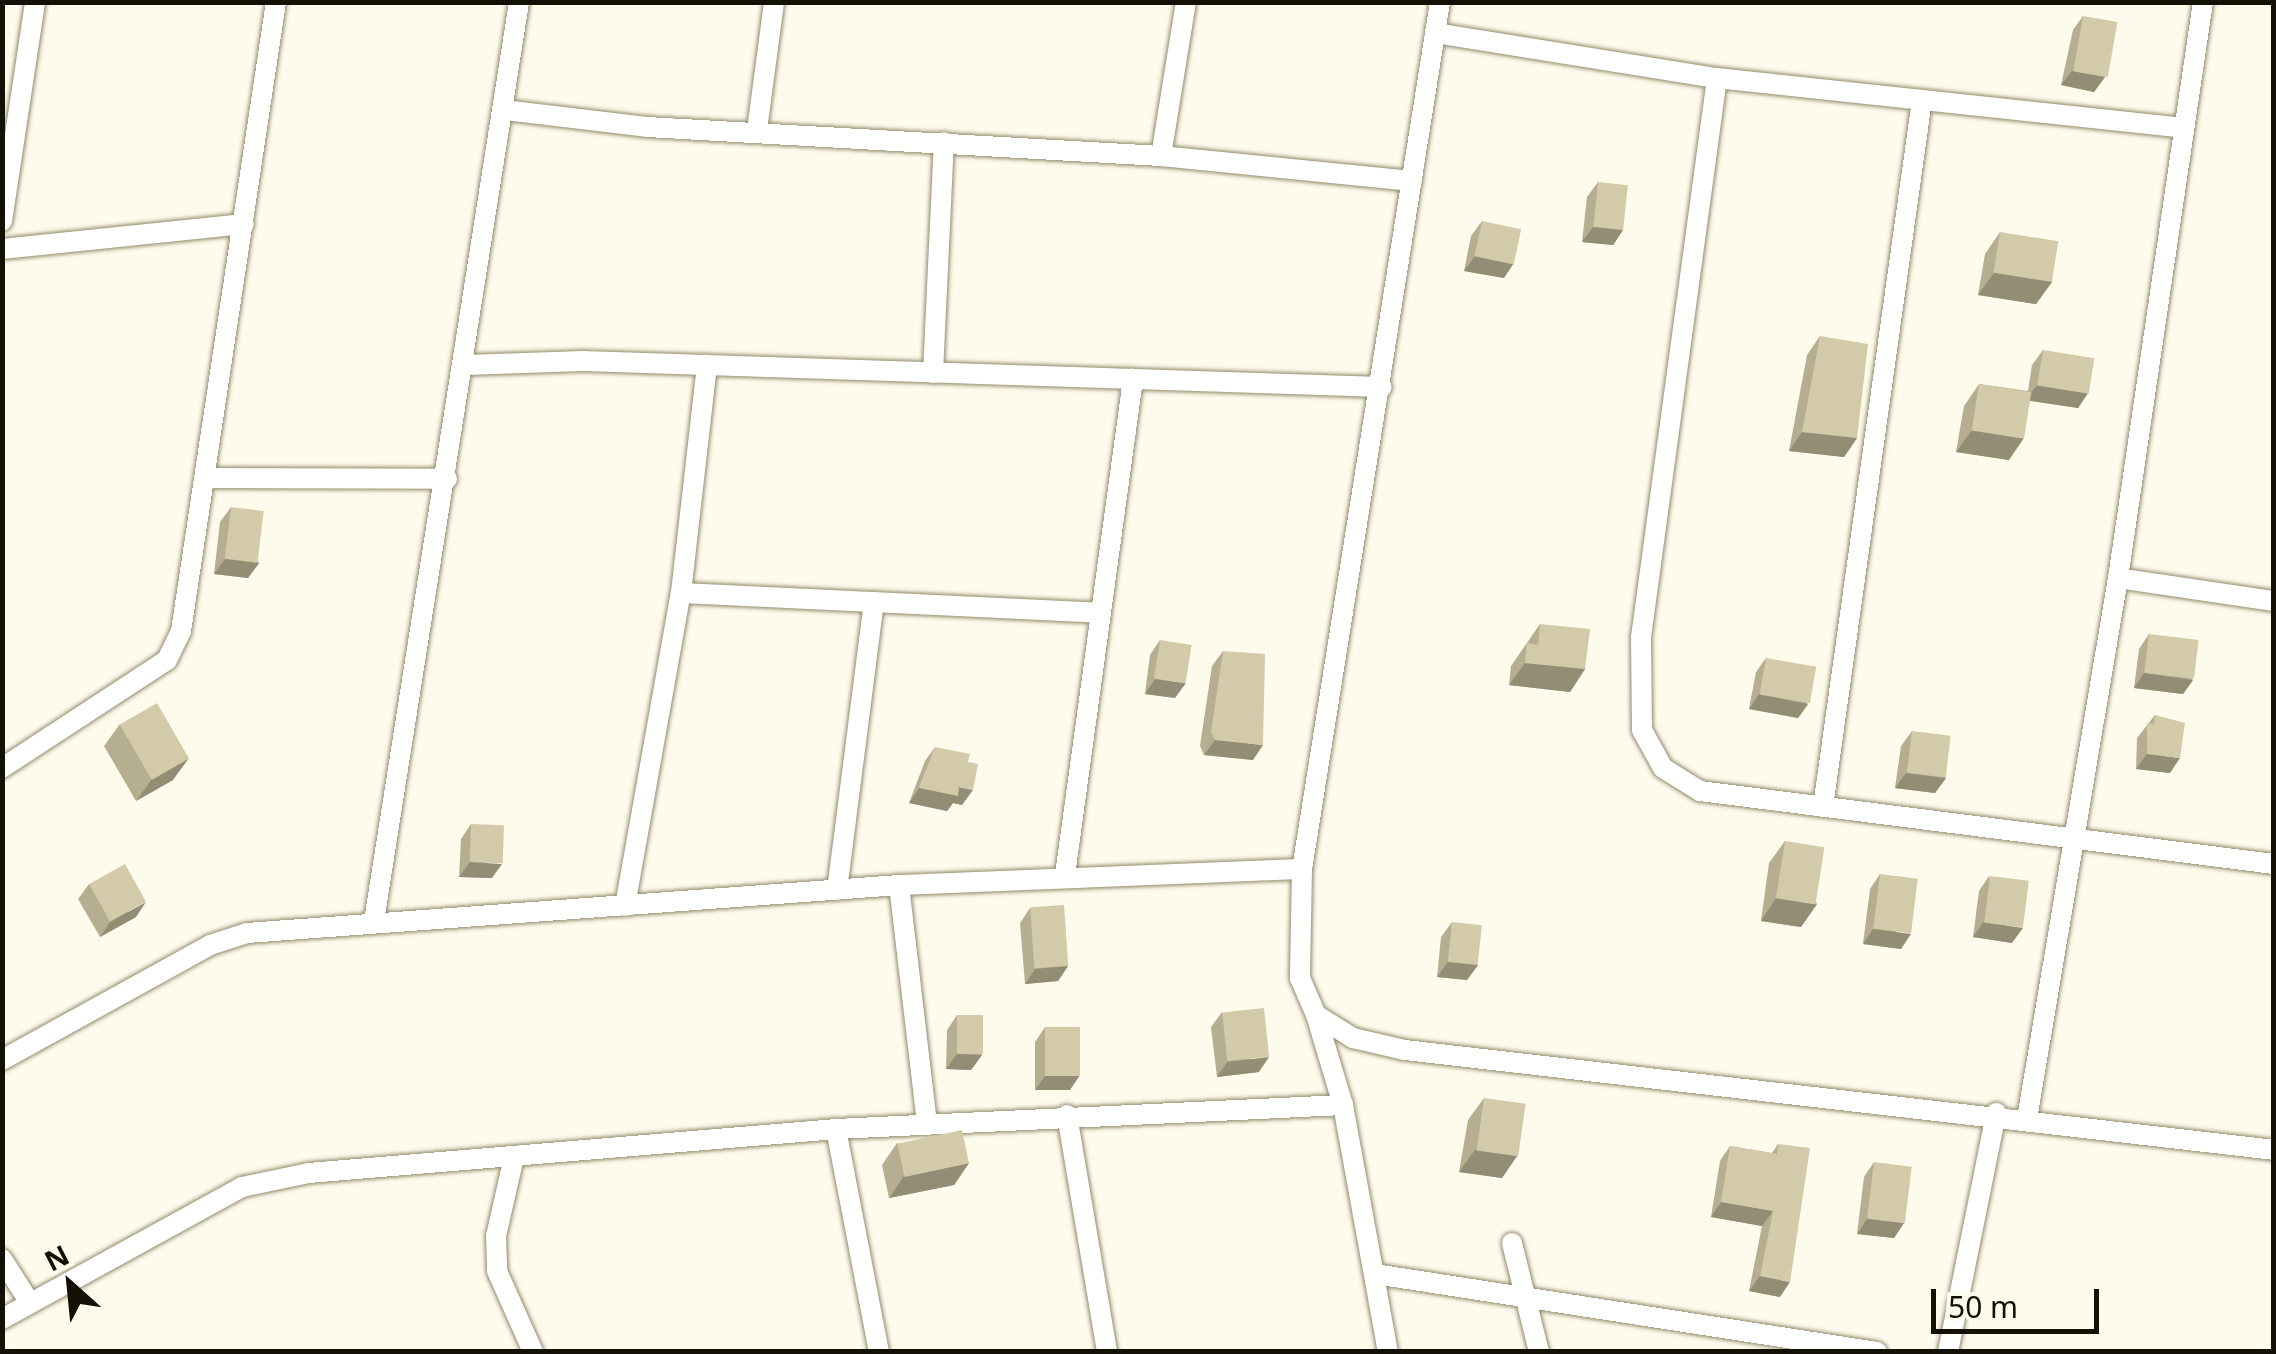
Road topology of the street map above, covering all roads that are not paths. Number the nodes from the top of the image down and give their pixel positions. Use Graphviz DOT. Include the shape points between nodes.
graph roads {
  1 [pos="34,2"];
  2 [pos="276,2"];
  3 [pos="519,2"];
  4 [pos="774,2"];
  5 [pos="1186,2"];
  6 [pos="1440,2"];
  7 [pos="2202,2"];
  8 [pos="1435,33"];
  9 [pos="1717,78"];
  10 [pos="1922,100"];
  11 [pos="504,110"];
  12 [pos="2183,128"];
  13 [pos="757,130"];
  14 [pos="944,142"];
  15 [pos="1161,156"];
  16 [pos="1412,181"];
  17 [pos="2,222"];
  18 [pos="244,224"];
  19 [pos="2,250"];
  20 [pos="707,364"];
  21 [pos="466,365"];
  22 [pos="933,373"];
  23 [pos="1132,379"];
  24 [pos="1382,387"];
  25 [pos="208,478"];
  26 [pos="447,479"];
  27 [pos="2118,578"];
  28 [pos="680,593"];
  29 [pos="2274,601"];
  30 [pos="874,602"];
  31 [pos="1101,613"];
  32 [pos="2,768"];
  33 [pos="1822,807"];
  34 [pos="2070,839"];
  35 [pos="2274,864"];
  36 [pos="1302,870"];
  37 [pos="1066,876"];
  38 [pos="900,885"];
  39 [pos="837,890"];
  40 [pos="626,906"];
  41 [pos="374,921"];
  42 [pos="1316,1015"];
  43 [pos="2,1060"];
  44 [pos="1343,1105"];
  45 [pos="1996,1113"];
  46 [pos="1066,1115"];
  47 [pos="2027,1118"];
  48 [pos="927,1124"];
  49 [pos="836,1128"];
  50 [pos="2274,1150"];
  51 [pos="514,1157"];
  52 [pos="1512,1243"];
  53 [pos="2,1259"];
  54 [pos="1375,1274"];
  55 [pos="1524,1302"];
  56 [pos="30,1303"];
  57 [pos="2,1319"];
  58 [pos="871,1348"];
  59 [pos="533,1352"];
  60 [pos="1107,1352"];
  61 [pos="1388,1352"];
  62 [pos="1540,1352"];
  63 [pos="1877,1352"];
  64 [pos="1948,1352"];
  1 -- 17 [label="street"];
  2 -- 18 [label="street"];
  3 -- 11 [label="street"];
  4 -- 13 [label="street"];
  5 -- 15 [label="street"];
  6 -- 8 [label="street"];
  7 -- 12 [label="street"];
  8 -- 9 [label="street"];
  8 -- 16 [label="street"];
  9 -- 10 [label="street"];
  9 -- 33 [label="street" via="1637,694 1642,730 1663,768 1700,791"];
  10 -- 12 [label="street"];
  10 -- 33 [label="street"];
  11 -- 13 [label="street" via="646,127"];
  11 -- 21 [label="street"];
  12 -- 27 [label="street"];
  13 -- 14 [label="street"];
  14 -- 15 [label="street"];
  14 -- 22 [label="street"];
  15 -- 16 [label="street"];
  16 -- 24 [label="street"];
  18 -- 19 [label="street"];
  18 -- 25 [label="street"];
  20 -- 21 [label="street"];
  20 -- 22 [label="street"];
  20 -- 28 [label="street"];
  21 -- 26 [label="street"];
  22 -- 23 [label="street"];
  23 -- 24 [label="street"];
  23 -- 31 [label="street"];
  24 -- 36 [label="street"];
  25 -- 26 [label="street"];
  25 -- 32 [label="street" via="181,631 167,660"];
  26 -- 41 [label="street"];
  27 -- 29 [label="street"];
  27 -- 34 [label="street"];
  28 -- 30 [label="street"];
  28 -- 40 [label="street"];
  30 -- 31 [label="street"];
  30 -- 39 [label="street"];
  31 -- 37 [label="street"];
  33 -- 34 [label="street"];
  34 -- 35 [label="street"];
  34 -- 47 [label="street"];
  36 -- 37 [label="street"];
  36 -- 42 [label="street" via="1298,952"];
  37 -- 38 [label="street"];
  38 -- 39 [label="street"];
  38 -- 48 [label="street"];
  39 -- 40 [label="street"];
  40 -- 41 [label="street"];
  41 -- 43 [label="street" via="247,933 210,945"];
  42 -- 44 [label="street"];
  42 -- 45 [label="street" via="1354,1038 1405,1050"];
  44 -- 46 [label="street"];
  44 -- 54 [label="street"];
  45 -- 47 [label="street"];
  45 -- 64 [label="street"];
  46 -- 48 [label="street"];
  46 -- 60 [label="street"];
  47 -- 50 [label="street"];
  48 -- 49 [label="street"];
  49 -- 51 [label="street"];
  49 -- 58 [label="street"];
  51 -- 56 [label="street" via="309,1173 242,1187"];
  51 -- 59 [label="street" via="496,1236 497,1271"];
  52 -- 55 [label="street"];
  53 -- 56 [label="street"];
  54 -- 55 [label="street"];
  54 -- 61 [label="street"];
  55 -- 62 [label="street"];
  55 -- 63 [label="street"];
  56 -- 57 [label="street"];
}
